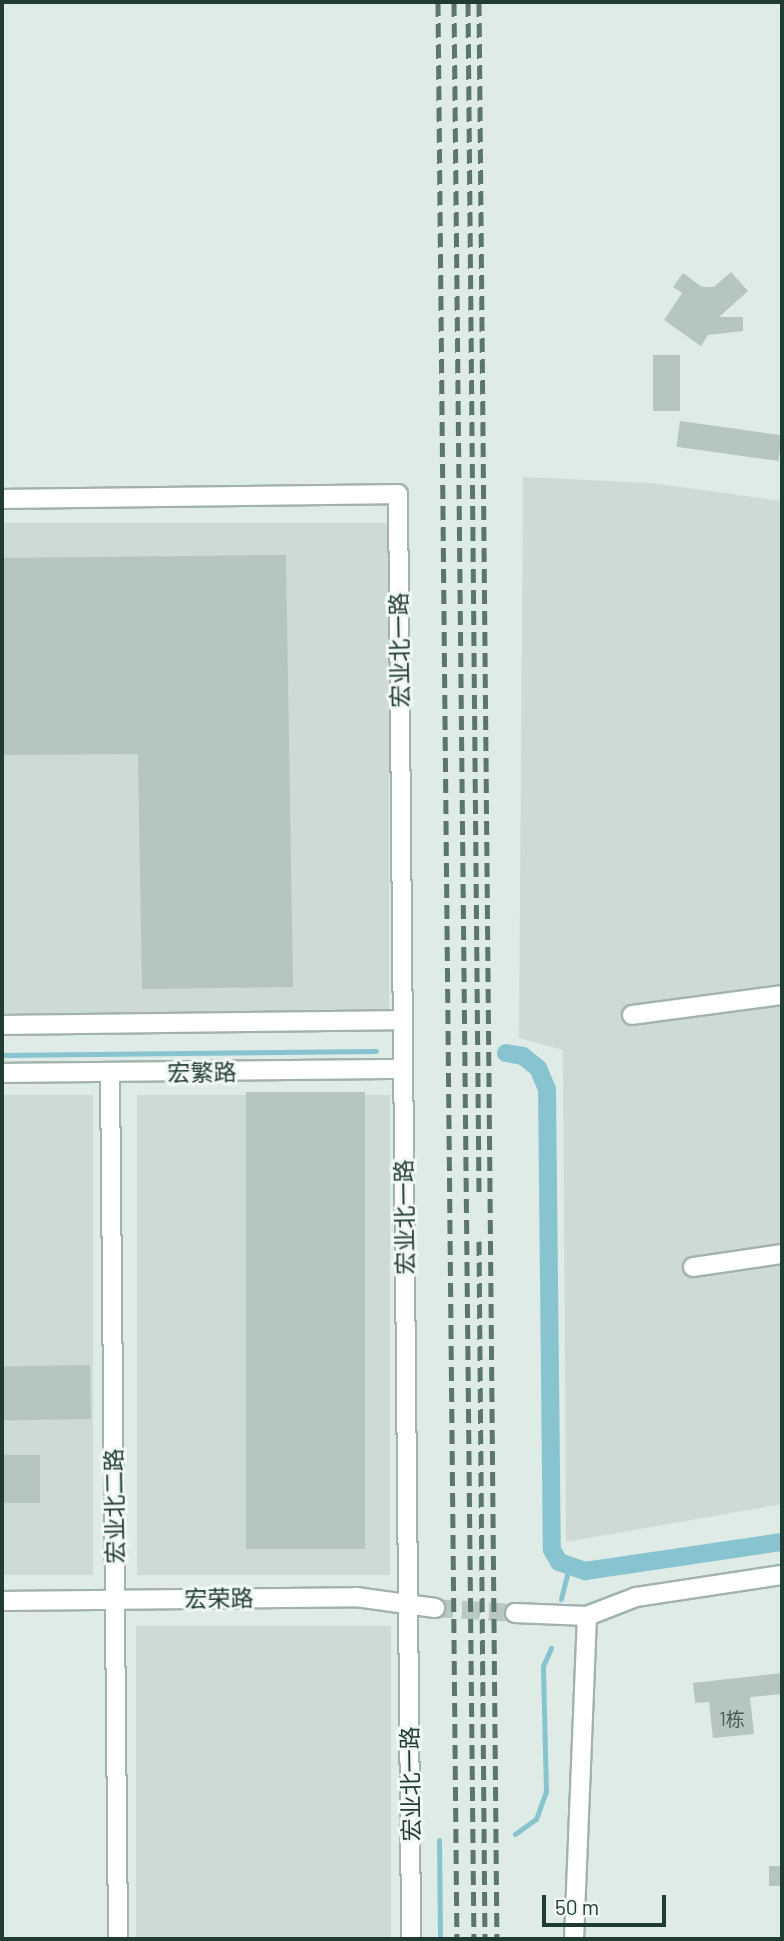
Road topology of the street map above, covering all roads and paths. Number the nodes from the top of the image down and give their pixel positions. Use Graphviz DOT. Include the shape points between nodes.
graph roads {
  1 [pos="2,499"];
  2 [pos="782,995"];
  3 [pos="632,1015"];
  4 [pos="403,1020"];
  5 [pos="2,1025"];
  6 [pos="403,1069"];
  7 [pos="110,1072"];
  8 [pos="2,1073"];
  9 [pos="782,1254"];
  10 [pos="694,1267"];
  11 [pos="782,1575"];
  12 [pos="115,1600"];
  13 [pos="2,1601"];
  14 [pos="408,1604"];
  15 [pos="435,1608"];
  16 [pos="515,1613"];
  17 [pos="587,1616"];
  18 [pos="118,1939"];
  19 [pos="411,1939"];
  20 [pos="573,1939"];
  1 -- 4 [label="street, 宏业北一路" via="398,494"];
  2 -- 3 [label="street"];
  4 -- 5 [label="street"];
  4 -- 6 [label="street, 宏业北一路"];
  6 -- 7 [label="street, 宏繁路"];
  6 -- 14 [label="street, 宏业北一路"];
  7 -- 8 [label="street, 宏繁路"];
  7 -- 12 [label="street, 宏业北二路"];
  9 -- 10 [label="street"];
  11 -- 17 [label="street" via="636,1597"];
  12 -- 13 [label="street, 宏荣路"];
  12 -- 14 [label="street, 宏荣路" via="356,1597"];
  12 -- 18 [label="street, 宏业北二路"];
  14 -- 15 [label="street, 宏荣路"];
  14 -- 19 [label="street, 宏业北一路"];
  16 -- 17 [label="street"];
  17 -- 20 [label="street"];
}
